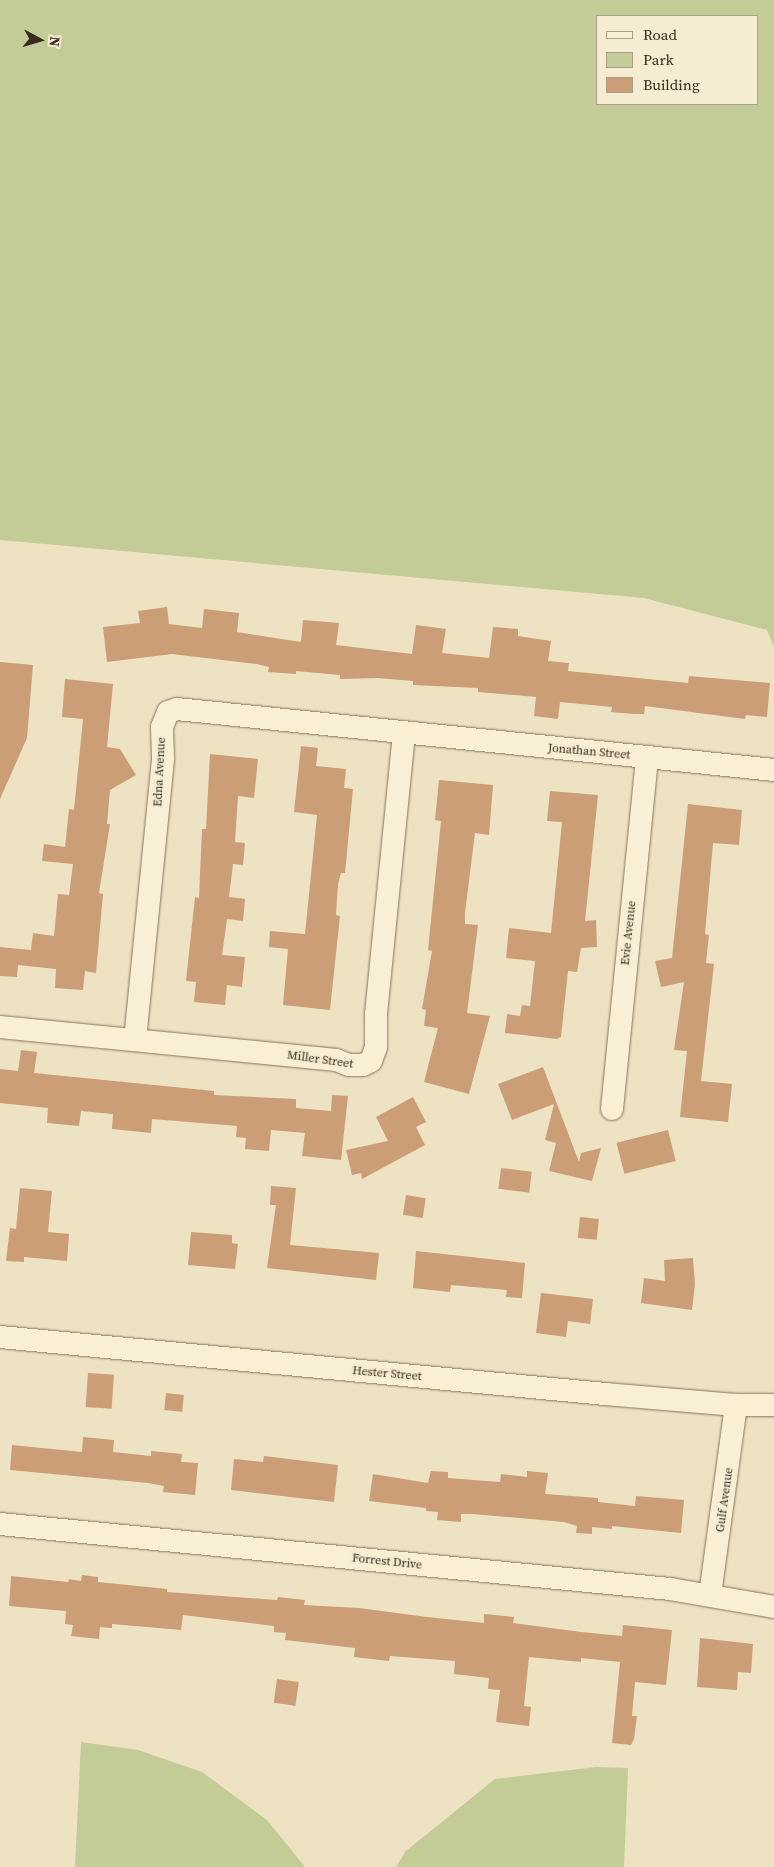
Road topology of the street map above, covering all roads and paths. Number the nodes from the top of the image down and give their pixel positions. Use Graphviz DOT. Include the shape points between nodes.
graph roads {
  1 [pos="404,734"];
  2 [pos="647,757"];
  3 [pos="774,770"];
  4 [pos="0,1027"];
  5 [pos="135,1040"];
  6 [pos="612,1109"];
  7 [pos="0,1337"];
  8 [pos="736,1405"];
  9 [pos="774,1405"];
  10 [pos="0,1524"];
  11 [pos="710,1595"];
  12 [pos="774,1607"];
  1 -- 2 [label="street, Jonathan Street"];
  1 -- 5 [label="street, Miller Street" via="376,1014 376,1047 371,1060 363,1065 349,1065 336,1060"];
  1 -- 5 [label="street, Edna Avenue" via="177,709 168,712 162,727 163,757"];
  2 -- 3 [label="street, Jonathan Street"];
  2 -- 6 [label="street, Evie Avenue"];
  4 -- 5 [label="street, Miller Street"];
  7 -- 8 [label="street, Hester Street"];
  8 -- 9 [label="street, Hester Street"];
  8 -- 11 [label="street, Gulf Avenue"];
  10 -- 11 [label="street, Forrest Drive"];
  11 -- 12 [label="street, Forrest Drive"];
}
